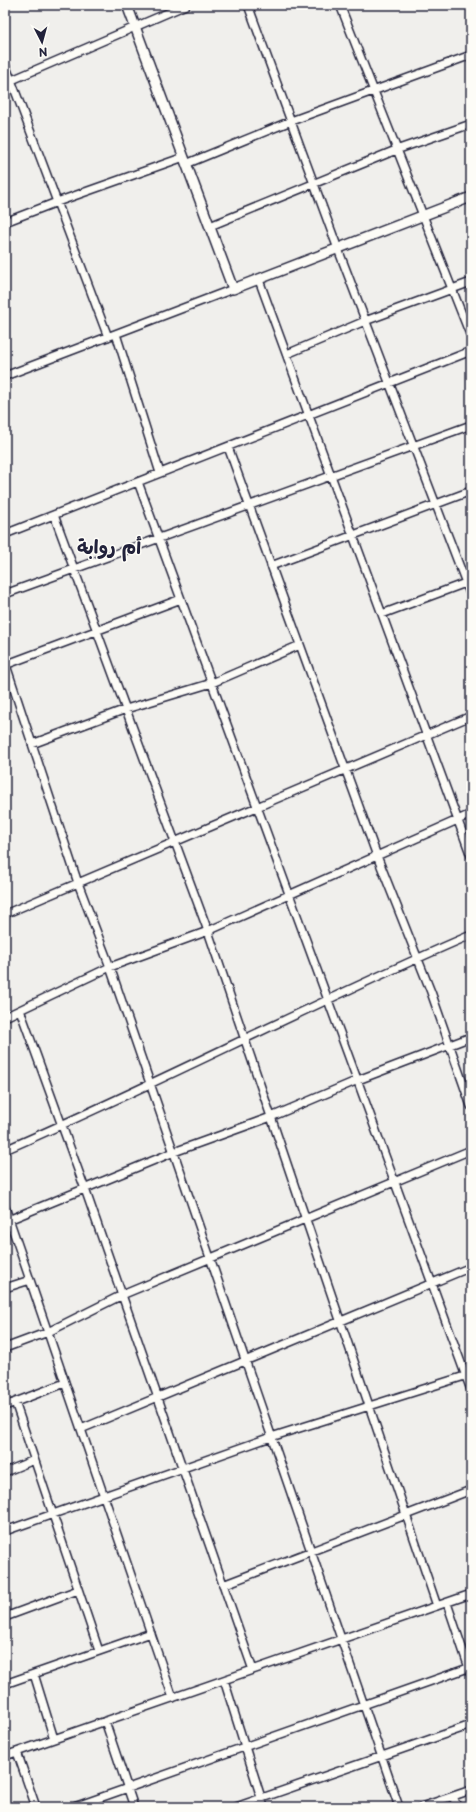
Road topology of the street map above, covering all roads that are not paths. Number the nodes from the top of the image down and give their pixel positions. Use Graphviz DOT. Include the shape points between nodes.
graph roads {
  1 [pos="127,5"];
  2 [pos="186,5"];
  3 [pos="248,5"];
  4 [pos="340,5"];
  5 [pos="136,27"];
  6 [pos="471,55"];
  7 [pos="5,64"];
  8 [pos="8,82"];
  9 [pos="373,90"];
  10 [pos="291,122"];
  11 [pos="471,124"];
  12 [pos="396,150"];
  13 [pos="185,160"];
  14 [pos="314,184"];
  15 [pos="471,197"];
  16 [pos="57,202"];
  17 [pos="422,216"];
  18 [pos="5,222"];
  19 [pos="210,226"];
  20 [pos="338,249"];
  21 [pos="259,280"];
  22 [pos="471,282"];
  23 [pos="233,289"];
  24 [pos="452,289"];
  25 [pos="365,321"];
  26 [pos="112,335"];
  27 [pos="471,337"];
  28 [pos="471,351"];
  29 [pos="287,354"];
  30 [pos="5,376"];
  31 [pos="389,383"];
  32 [pos="309,415"];
  33 [pos="471,425"];
  34 [pos="413,446"];
  35 [pos="228,447"];
  36 [pos="160,473"];
  37 [pos="331,476"];
  38 [pos="138,482"];
  39 [pos="471,491"];
  40 [pos="436,505"];
  41 [pos="250,506"];
  42 [pos="54,515"];
  43 [pos="5,534"];
  44 [pos="353,534"];
  45 [pos="159,537"];
  46 [pos="271,566"];
  47 [pos="74,569"];
  48 [pos="469,582"];
  49 [pos="5,594"];
  50 [pos="471,596"];
  51 [pos="181,599"];
  52 [pos="382,614"];
  53 [pos="96,630"];
  54 [pos="300,645"];
  55 [pos="5,664"];
  56 [pos="212,683"];
  57 [pos="126,709"];
  58 [pos="471,716"];
  59 [pos="426,735"];
  60 [pos="32,744"];
  61 [pos="345,770"];
  62 [pos="258,807"];
  63 [pos="471,814"];
  64 [pos="457,820"];
  65 [pos="175,842"];
  66 [pos="377,856"];
  67 [pos="471,856"];
  68 [pos="78,883"];
  69 [pos="290,894"];
  70 [pos="5,914"];
  71 [pos="208,931"];
  72 [pos="471,935"];
  73 [pos="417,958"];
  74 [pos="110,967"];
  75 [pos="328,998"];
  76 [pos="20,1010"];
  77 [pos="5,1017"];
  78 [pos="471,1037"];
  79 [pos="245,1039"];
  80 [pos="450,1045"];
  81 [pos="358,1080"];
  82 [pos="151,1085"];
  83 [pos="471,1106"];
  84 [pos="271,1117"];
  85 [pos="62,1126"];
  86 [pos="5,1150"];
  87 [pos="471,1150"];
  88 [pos="174,1152"];
  89 [pos="396,1182"];
  90 [pos="85,1189"];
  91 [pos="5,1206"];
  92 [pos="305,1218"];
  93 [pos="7,1221"];
  94 [pos="210,1258"];
  95 [pos="471,1267"];
  96 [pos="30,1280"];
  97 [pos="432,1283"];
  98 [pos="5,1288"];
  99 [pos="122,1295"];
  100 [pos="340,1321"];
  101 [pos="48,1332"];
  102 [pos="5,1348"];
  103 [pos="245,1361"];
  104 [pos="468,1375"];
  105 [pos="65,1383"];
  106 [pos="471,1390"];
  107 [pos="158,1397"];
  108 [pos="15,1402"];
  109 [pos="5,1406"];
  110 [pos="369,1406"];
  111 [pos="81,1429"];
  112 [pos="271,1437"];
  113 [pos="34,1460"];
  114 [pos="182,1468"];
  115 [pos="5,1472"];
  116 [pos="471,1490"];
  117 [pos="104,1495"];
  118 [pos="52,1514"];
  119 [pos="406,1514"];
  120 [pos="5,1531"];
  121 [pos="311,1553"];
  122 [pos="223,1585"];
  123 [pos="78,1590"];
  124 [pos="471,1594"];
  125 [pos="447,1603"];
  126 [pos="437,1606"];
  127 [pos="5,1617"];
  128 [pos="151,1633"];
  129 [pos="341,1640"];
  130 [pos="99,1651"];
  131 [pos="470,1669"];
  132 [pos="253,1670"];
  133 [pos="34,1674"];
  134 [pos="224,1680"];
  135 [pos="5,1684"];
  136 [pos="173,1698"];
  137 [pos="363,1705"];
  138 [pos="105,1721"];
  139 [pos="471,1725"];
  140 [pos="54,1739"];
  141 [pos="244,1747"];
  142 [pos="17,1752"];
  143 [pos="5,1756"];
  144 [pos="381,1756"];
  145 [pos="128,1788"];
  146 [pos="471,1790"];
  147 [pos="453,1796"];
  148 [pos="262,1798"];
  149 [pos="36,1807"];
  150 [pos="74,1807"];
  151 [pos="134,1807"];
  152 [pos="236,1807"];
  153 [pos="264,1807"];
  154 [pos="399,1807"];
  155 [pos="422,1807"];
  156 [pos="457,1807"];
  1 -- 5 [label="main road"];
  2 -- 5 [label="street"];
  3 -- 10 [label="street"];
  4 -- 9 [label="street"];
  5 -- 8 [label="street"];
  5 -- 13 [label="main road"];
  6 -- 9 [label="street"];
  7 -- 8 [label="street"];
  8 -- 16 [label="street"];
  9 -- 10 [label="street"];
  9 -- 12 [label="street"];
  10 -- 13 [label="street"];
  10 -- 14 [label="street"];
  11 -- 12 [label="street"];
  12 -- 14 [label="street"];
  12 -- 17 [label="street"];
  13 -- 16 [label="street"];
  13 -- 19 [label="main road"];
  14 -- 19 [label="street"];
  14 -- 20 [label="street"];
  15 -- 17 [label="main road"];
  16 -- 18 [label="street"];
  16 -- 26 [label="street"];
  17 -- 20 [label="main road"];
  17 -- 24 [label="street"];
  19 -- 23 [label="main road"];
  20 -- 21 [label="main road"];
  20 -- 25 [label="street"];
  21 -- 23 [label="main road"];
  21 -- 29 [label="street"];
  22 -- 24 [label="street"];
  23 -- 26 [label="street"];
  24 -- 25 [label="street"];
  24 -- 27 [label="street"];
  25 -- 29 [label="street"];
  25 -- 31 [label="street"];
  26 -- 30 [label="street"];
  26 -- 36 [label="street"];
  28 -- 31 [label="street"];
  29 -- 32 [label="street"];
  31 -- 32 [label="street"];
  31 -- 34 [label="street"];
  32 -- 35 [label="street"];
  32 -- 37 [label="street"];
  33 -- 34 [label="street"];
  34 -- 37 [label="street"];
  34 -- 40 [label="street"];
  35 -- 36 [label="street"];
  35 -- 41 [label="street"];
  36 -- 38 [label="street"];
  37 -- 41 [label="street"];
  37 -- 44 [label="street"];
  38 -- 42 [label="street"];
  38 -- 45 [label="street"];
  39 -- 40 [label="street"];
  40 -- 44 [label="street"];
  40 -- 48 [label="street"];
  41 -- 45 [label="street"];
  41 -- 46 [label="street"];
  42 -- 43 [label="street"];
  42 -- 47 [label="street"];
  44 -- 46 [label="street"];
  44 -- 52 [label="street"];
  45 -- 47 [label="street"];
  45 -- 51 [label="street"];
  46 -- 54 [label="street"];
  47 -- 49 [label="street"];
  47 -- 53 [label="street"];
  48 -- 50 [label="street"];
  48 -- 52 [label="street"];
  51 -- 53 [label="street"];
  51 -- 56 [label="street"];
  52 -- 59 [label="street"];
  53 -- 55 [label="street"];
  53 -- 57 [label="street"];
  54 -- 56 [label="street"];
  54 -- 61 [label="street"];
  55 -- 60 [label="street"];
  56 -- 57 [label="street"];
  56 -- 62 [label="street"];
  57 -- 60 [label="street"];
  57 -- 65 [label="street"];
  58 -- 59 [label="street"];
  59 -- 61 [label="street"];
  59 -- 64 [label="street"];
  60 -- 68 [label="street"];
  61 -- 62 [label="street"];
  61 -- 66 [label="street"];
  62 -- 65 [label="street"];
  62 -- 69 [label="street"];
  63 -- 64 [label="street"];
  64 -- 66 [label="street"];
  64 -- 67 [label="street"];
  65 -- 68 [label="street"];
  65 -- 71 [label="street"];
  66 -- 69 [label="street"];
  66 -- 73 [label="street"];
  68 -- 70 [label="street"];
  68 -- 74 [label="street"];
  69 -- 71 [label="street"];
  69 -- 75 [label="street"];
  71 -- 74 [label="street"];
  71 -- 79 [label="street"];
  72 -- 73 [label="street"];
  73 -- 75 [label="street"];
  73 -- 80 [label="street"];
  74 -- 76 [label="street"];
  74 -- 82 [label="street"];
  75 -- 79 [label="street"];
  75 -- 81 [label="street"];
  76 -- 77 [label="street"];
  76 -- 85 [label="street"];
  78 -- 80 [label="street"];
  79 -- 82 [label="street"];
  79 -- 84 [label="street"];
  80 -- 81 [label="street"];
  80 -- 83 [label="street"];
  81 -- 84 [label="street"];
  81 -- 89 [label="street"];
  82 -- 85 [label="street"];
  82 -- 88 [label="street"];
  84 -- 88 [label="street"];
  84 -- 92 [label="street"];
  85 -- 86 [label="street"];
  85 -- 90 [label="street"];
  87 -- 89 [label="street"];
  88 -- 90 [label="street"];
  88 -- 94 [label="street"];
  89 -- 92 [label="street"];
  89 -- 97 [label="street"];
  90 -- 93 [label="street"];
  90 -- 99 [label="street"];
  91 -- 93 [label="street"];
  92 -- 94 [label="street"];
  92 -- 100 [label="street"];
  93 -- 96 [label="street"];
  94 -- 99 [label="street"];
  94 -- 103 [label="street"];
  95 -- 97 [label="street"];
  96 -- 98 [label="street"];
  96 -- 101 [label="street"];
  97 -- 100 [label="street"];
  97 -- 104 [label="street"];
  99 -- 101 [label="street"];
  99 -- 107 [label="street"];
  100 -- 103 [label="street"];
  100 -- 110 [label="street"];
  101 -- 102 [label="street"];
  101 -- 105 [label="street"];
  103 -- 107 [label="street"];
  103 -- 112 [label="street"];
  104 -- 106 [label="street"];
  104 -- 110 [label="street"];
  105 -- 108 [label="street"];
  105 -- 111 [label="street"];
  107 -- 111 [label="street"];
  107 -- 114 [label="street"];
  108 -- 109 [label="street"];
  108 -- 113 [label="street"];
  110 -- 112 [label="street"];
  110 -- 119 [label="street"];
  111 -- 117 [label="street"];
  112 -- 114 [label="street"];
  112 -- 121 [label="street"];
  113 -- 115 [label="street"];
  113 -- 118 [label="street"];
  114 -- 117 [label="street"];
  114 -- 122 [label="street"];
  116 -- 119 [label="street"];
  117 -- 118 [label="street"];
  117 -- 128 [label="street"];
  118 -- 120 [label="street"];
  118 -- 123 [label="street"];
  119 -- 121 [label="street"];
  119 -- 126 [label="street"];
  121 -- 122 [label="street"];
  121 -- 129 [label="street"];
  122 -- 132 [label="street"];
  123 -- 127 [label="street"];
  123 -- 130 [label="street"];
  124 -- 125 [label="street"];
  125 -- 126 [label="street"];
  125 -- 131 [label="street"];
  126 -- 129 [label="street"];
  128 -- 130 [label="street"];
  128 -- 136 [label="street"];
  129 -- 132 [label="street"];
  129 -- 137 [label="street"];
  130 -- 133 [label="street"];
  131 -- 137 [label="street"];
  132 -- 134 [label="street"];
  133 -- 135 [label="street"];
  133 -- 140 [label="street"];
  134 -- 136 [label="street"];
  134 -- 141 [label="street"];
  136 -- 138 [label="street"];
  137 -- 141 [label="street"];
  137 -- 144 [label="street"];
  138 -- 140 [label="street"];
  138 -- 145 [label="street"];
  139 -- 144 [label="street"];
  140 -- 142 [label="street"];
  141 -- 145 [label="street"];
  141 -- 148 [label="street"];
  142 -- 143 [label="street"];
  142 -- 149 [label="street"];
  144 -- 148 [label="street"];
  144 -- 154 [label="street"];
  145 -- 150 [label="street"];
  145 -- 151 [label="street"];
  146 -- 147 [label="street"];
  147 -- 155 [label="street"];
  147 -- 156 [label="street"];
  148 -- 152 [label="street"];
  148 -- 153 [label="street"];
}
